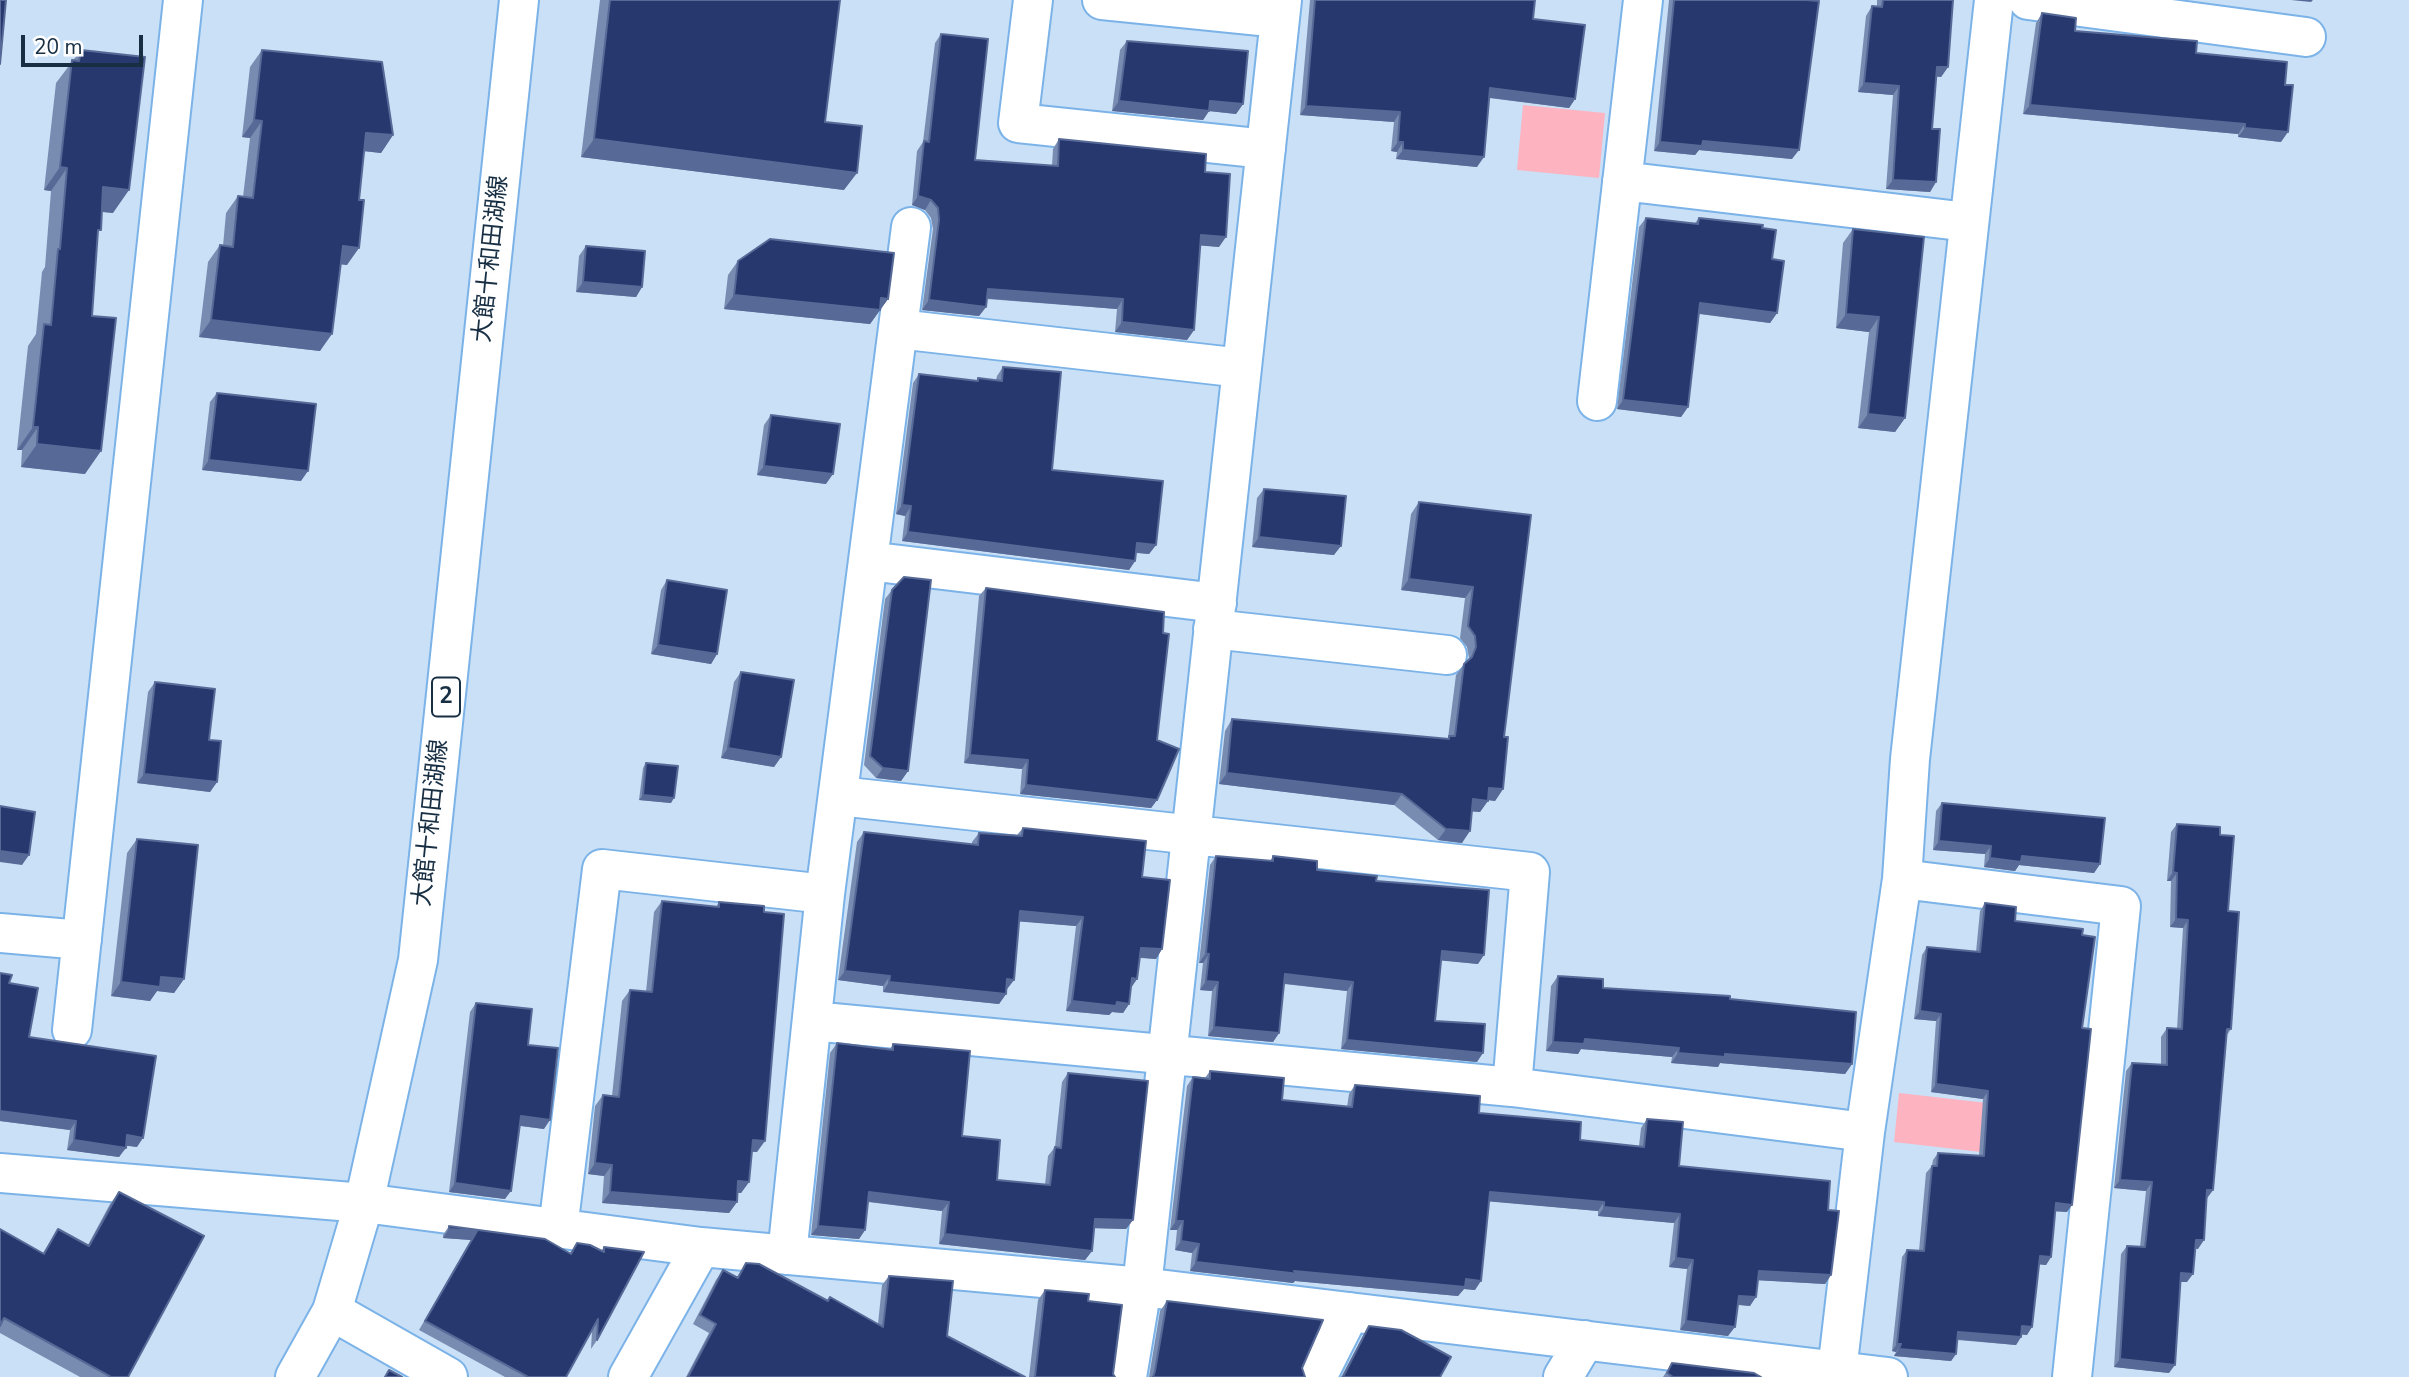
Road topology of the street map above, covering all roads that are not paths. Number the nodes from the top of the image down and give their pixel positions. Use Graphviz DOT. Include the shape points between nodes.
graph roads {
  1 [pos="183,0"];
  2 [pos="519,0"];
  3 [pos="1032,0"];
  4 [pos="1102,0"];
  5 [pos="1643,0"];
  6 [pos="1994,0"];
  7 [pos="2028,0"];
  8 [pos="1281,9"];
  9 [pos="2228,13"];
  10 [pos="2306,37"];
  11 [pos="1266,149"];
  12 [pos="1622,181"];
  13 [pos="1968,222"];
  14 [pos="911,227"];
  15 [pos="898,329"];
  16 [pos="1242,368"];
  17 [pos="1597,401"];
  18 [pos="868,561"];
  19 [pos="1215,616"];
  20 [pos="1447,655"];
  21 [pos="839,796"];
  22 [pos="1191,835"];
  23 [pos="1902,878"];
  24 [pos="825,894"];
  25 [pos="0,933"];
  26 [pos="82,940"];
  27 [pos="812,1021"];
  28 [pos="72,1030"];
  29 [pos="1167,1054"];
  30 [pos="1512,1087"];
  31 [pos="1865,1132"];
  32 [pos="0,1173"];
  33 [pos="364,1203"];
  34 [pos="558,1229"];
  35 [pos="701,1247"];
  36 [pos="787,1255"];
  37 [pos="1142,1287"];
  38 [pos="332,1311"];
  39 [pos="1350,1312"];
  40 [pos="1585,1340"];
  41 [pos="1838,1371"];
  42 [pos="295,1377"];
  43 [pos="448,1377"];
  44 [pos="628,1377"];
  45 [pos="1127,1377"];
  46 [pos="1317,1377"];
  47 [pos="1563,1377"];
  48 [pos="1888,1377"];
  49 [pos="2072,1377"];
  1 -- 26 [label="street"];
  2 -- 33 [label="street, 大館十和田湖線 / 2" via="418,960"];
  3 -- 11 [label="street" via="1018,123"];
  4 -- 8 [label="street"];
  5 -- 12 [label="street"];
  6 -- 13 [label="street"];
  7 -- 9 [label="street"];
  8 -- 11 [label="street"];
  9 -- 10 [label="street"];
  11 -- 16 [label="street"];
  12 -- 13 [label="street"];
  12 -- 17 [label="street"];
  13 -- 23 [label="street" via="1910,759"];
  14 -- 15 [label="street"];
  15 -- 16 [label="street"];
  15 -- 18 [label="street"];
  16 -- 19 [label="street"];
  18 -- 19 [label="street"];
  18 -- 21 [label="street"];
  19 -- 20 [label="street"];
  19 -- 22 [label="street"];
  21 -- 22 [label="street"];
  21 -- 24 [label="street"];
  22 -- 29 [label="street"];
  22 -- 30 [label="street" via="1530,873"];
  23 -- 31 [label="street"];
  23 -- 49 [label="street" via="2121,906"];
  24 -- 27 [label="street"];
  24 -- 34 [label="street" via="602,869"];
  25 -- 26 [label="street"];
  26 -- 28 [label="street"];
  27 -- 29 [label="street"];
  27 -- 36 [label="street"];
  29 -- 30 [label="street"];
  29 -- 37 [label="street"];
  30 -- 31 [label="street"];
  31 -- 41 [label="street"];
  32 -- 33 [label="street"];
  33 -- 34 [label="street"];
  33 -- 38 [label="street, 大館十和田湖線 / 2"];
  34 -- 35 [label="street"];
  35 -- 36 [label="street"];
  35 -- 44 [label="street"];
  36 -- 37 [label="street"];
  37 -- 39 [label="street"];
  37 -- 45 [label="street"];
  38 -- 42 [label="street, 大館十和田湖線 / 2"];
  38 -- 43 [label="street"];
  39 -- 40 [label="street"];
  39 -- 46 [label="street"];
  40 -- 41 [label="street"];
  40 -- 47 [label="street"];
  41 -- 48 [label="street"];
}
